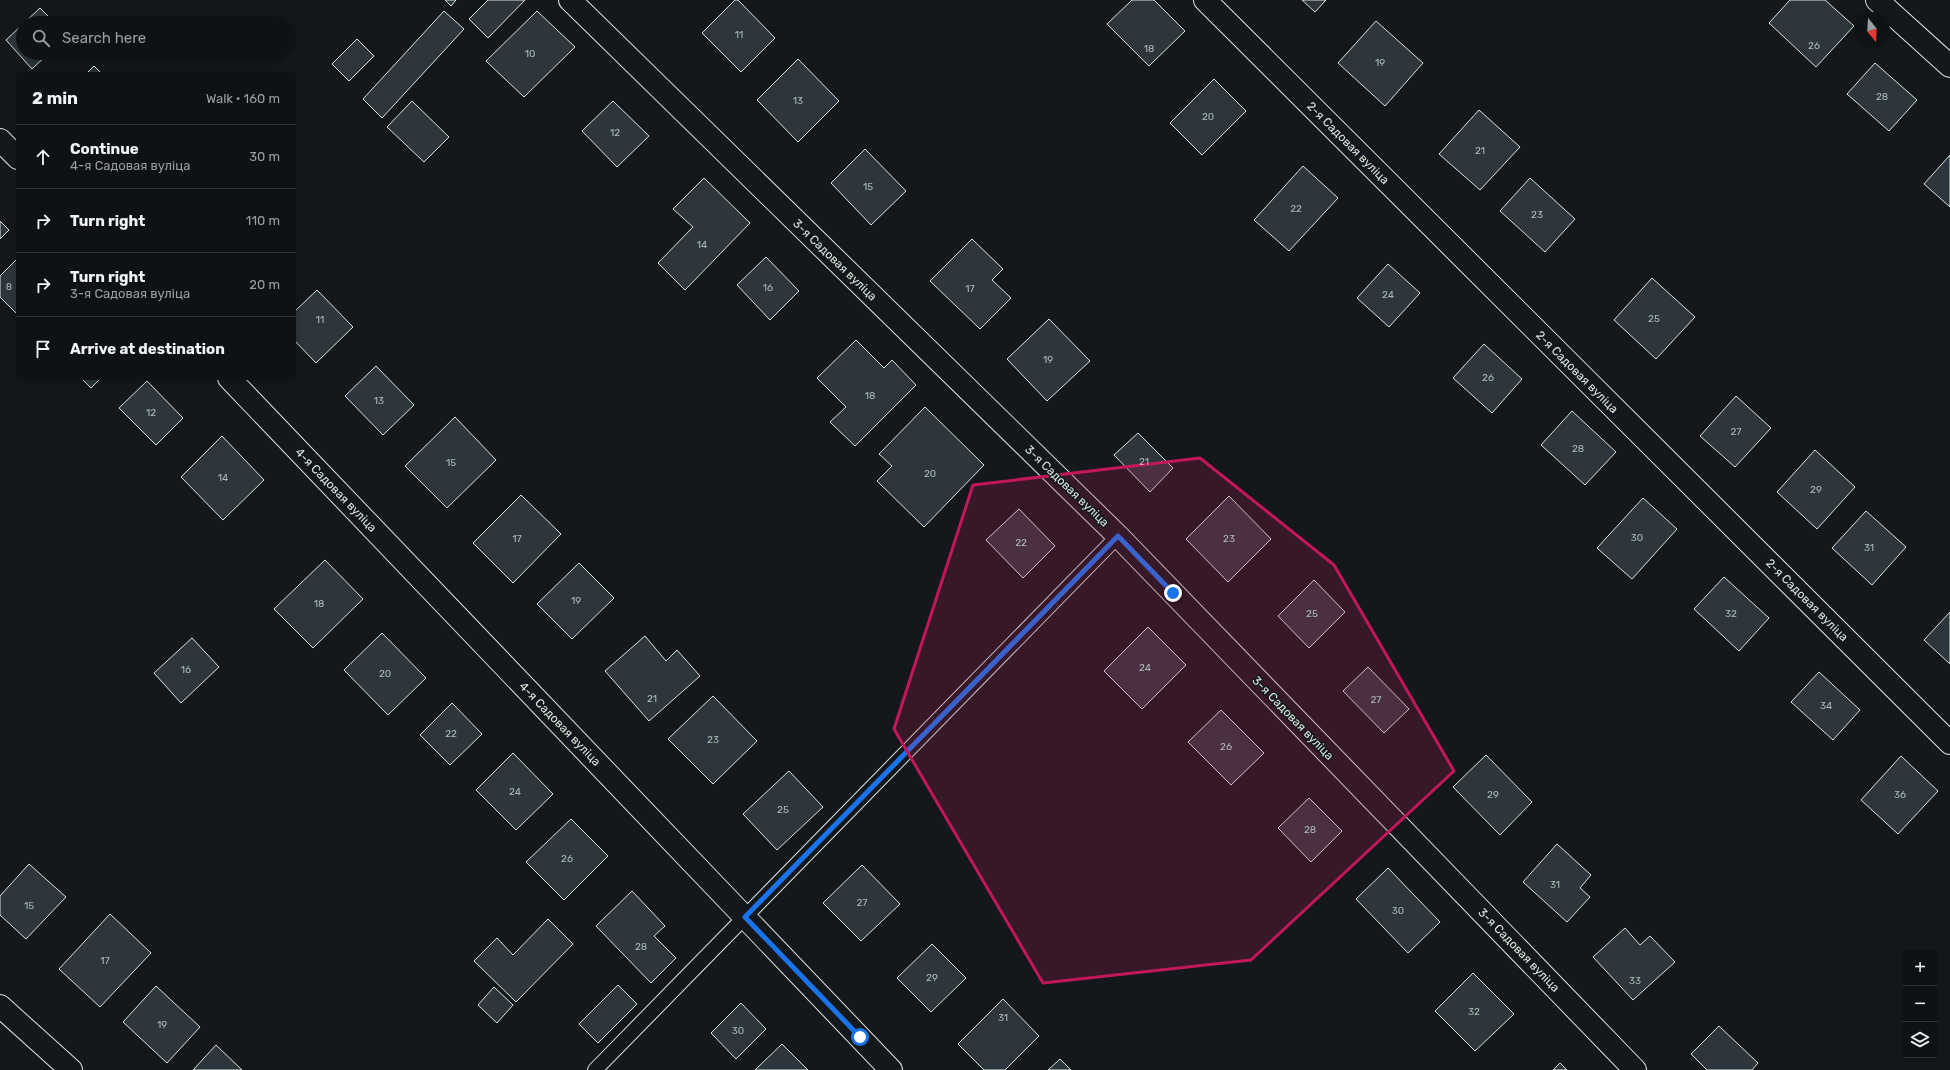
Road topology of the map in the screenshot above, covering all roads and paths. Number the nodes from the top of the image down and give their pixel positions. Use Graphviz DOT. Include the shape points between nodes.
graph roads {
  1 [pos="570,0"];
  2 [pos="1205,0"];
  3 [pos="1877,0"];
  4 [pos="1950,66"];
  5 [pos="0,140"];
  6 [pos="16,156"];
  7 [pos="231,380"];
  8 [pos="1118,536"];
  9 [pos="1950,743"];
  10 [pos="745,917"];
  11 [pos="0,1006"];
  12 [pos="71,1070"];
  13 [pos="595,1070"];
  14 [pos="892,1070"];
  15 [pos="1635,1070"];
  1 -- 8 [label="street, 3-я Садовая вуліца"];
  2 -- 9 [label="street, 2-я Садовая вуліца"];
  3 -- 4 [label="street"];
  5 -- 6 [label="street"];
  7 -- 10 [label="street, 4-я Садовая вуліца"];
  8 -- 10 [label="lane"];
  8 -- 15 [label="street, 3-я Садовая вуліца"];
  10 -- 13 [label="lane"];
  10 -- 14 [label="street, 4-я Садовая вуліца"];
  11 -- 12 [label="street"];
}
